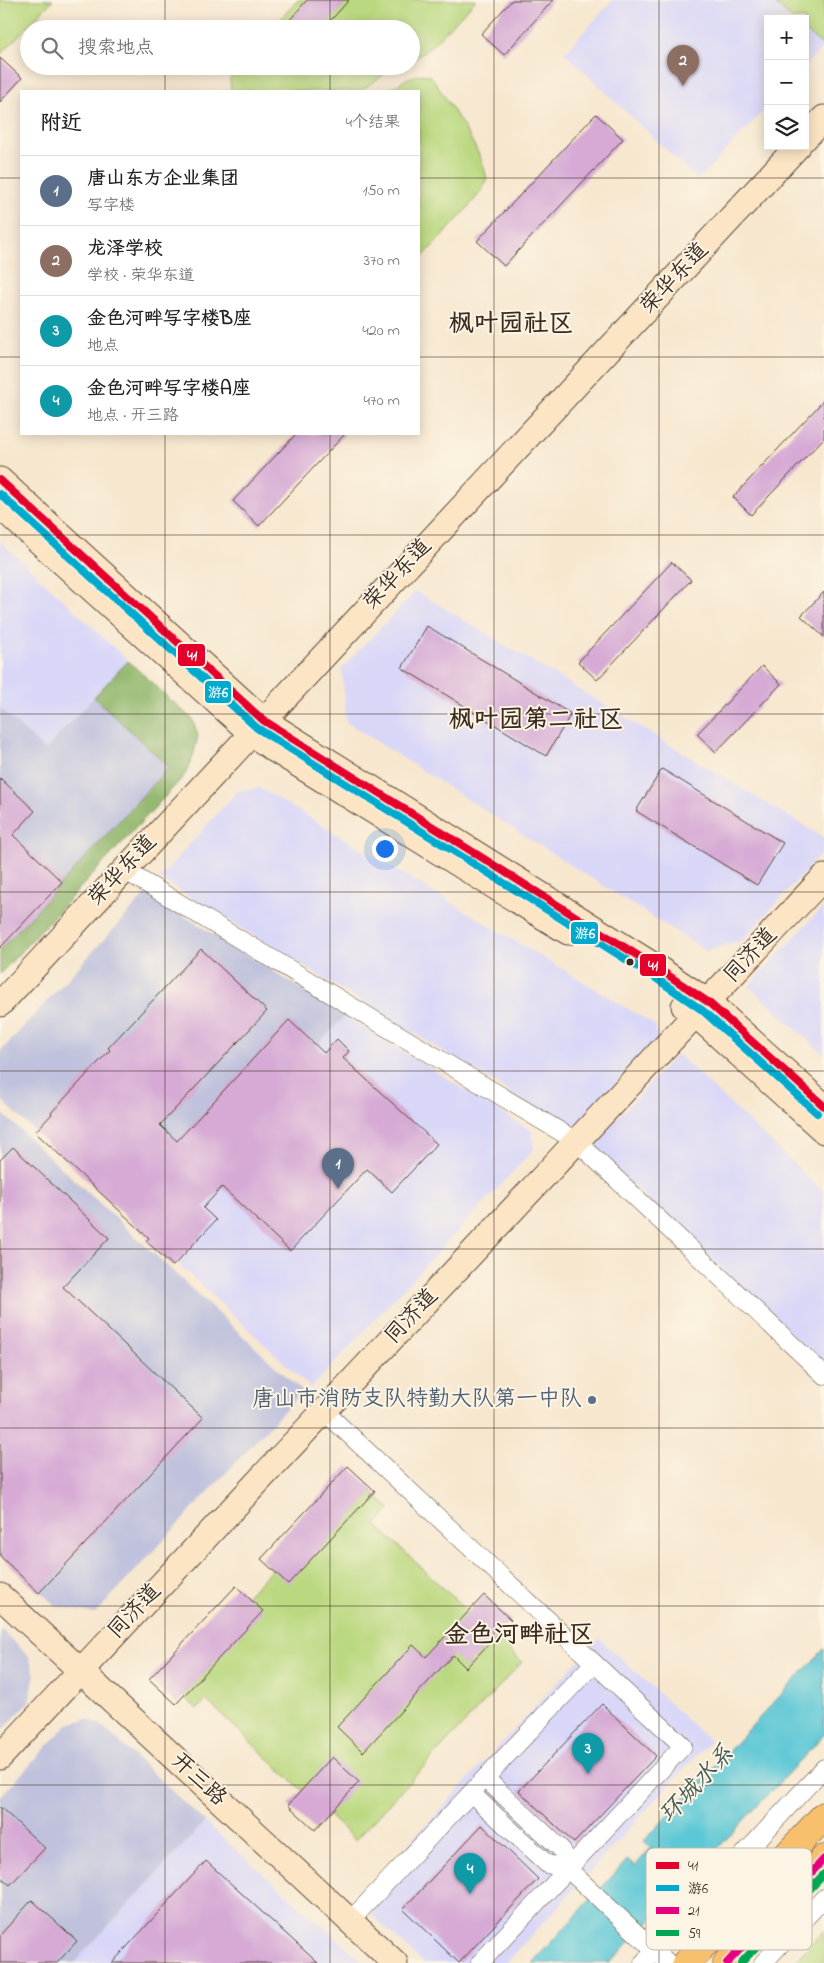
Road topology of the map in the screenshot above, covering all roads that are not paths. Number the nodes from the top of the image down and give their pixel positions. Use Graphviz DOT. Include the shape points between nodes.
graph roads {
  1 [pos="824,118"];
  2 [pos="809,134"];
  3 [pos="794,150"];
  4 [pos="0,480"];
  5 [pos="0,506"];
  6 [pos="257,727"];
  7 [pos="124,870"];
  8 [pos="824,877"];
  9 [pos="0,1004"];
  10 [pos="702,1008"];
  11 [pos="824,1106"];
  12 [pos="824,1131"];
  13 [pos="576,1141"];
  14 [pos="824,1375"];
  15 [pos="324,1411"];
  16 [pos="0,1596"];
  17 [pos="593,1664"];
  18 [pos="80,1671"];
  19 [pos="0,1757"];
  20 [pos="824,1768"];
  21 [pos="485,1778"];
  22 [pos="471,1793"];
  23 [pos="824,1816"];
  24 [pos="750,1848"];
  25 [pos="794,1848"];
  26 [pos="824,1859"];
  27 [pos="812,1872"];
  28 [pos="574,1875"];
  29 [pos="824,1898"];
  30 [pos="812,1911"];
  31 [pos="350,1921"];
  32 [pos="646,1950"];
  33 [pos="698,1950"];
  34 [pos="738,1950"];
  35 [pos="774,1950"];
  36 [pos="649,1957"];
  37 [pos="395,1963"];
  38 [pos="480,1963"];
  39 [pos="668,1963"];
  40 [pos="686,1963"];
  41 [pos="726,1963"];
  42 [pos="762,1963"];
  1 -- 2 [label="street"];
  3 -- 6 [label="street, 荣华东道"];
  4 -- 6 [label="street"];
  5 -- 6 [label="street"];
  6 -- 7 [label="street, 荣华东道"];
  6 -- 10 [label="street" via="284,756 646,980"];
  7 -- 9 [label="street, 荣华东道"];
  7 -- 13 [label="street"];
  8 -- 10 [label="street, 同济道"];
  10 -- 11 [label="street"];
  10 -- 12 [label="street"];
  10 -- 13 [label="street, 同济道"];
  13 -- 14 [label="street"];
  13 -- 15 [label="street, 同济道"];
  15 -- 17 [label="street"];
  15 -- 18 [label="street, 同济道"];
  16 -- 18 [label="street, 开三路"];
  17 -- 21 [label="street"];
  17 -- 28 [label="street" via="683,1746"];
  18 -- 19 [label="street, 同济道"];
  18 -- 31 [label="street, 开三路"];
  20 -- 24 [label="street"];
  21 -- 22 [label="street"];
  21 -- 28 [label="street" via="562,1850"];
  22 -- 28 [label="street" via="547,1864"];
  22 -- 31 [label="street"];
  23 -- 25 [label="main road"];
  26 -- 27 [label="main road"];
  28 -- 32 [label="street" via="641,1937"];
  28 -- 38 [label="street"];
  29 -- 30 [label="street"];
  31 -- 37 [label="street, 开三路"];
  33 -- 40 [label="main road"];
  34 -- 41 [label="main road"];
  35 -- 42 [label="street"];
  36 -- 39 [label="street"];
}
